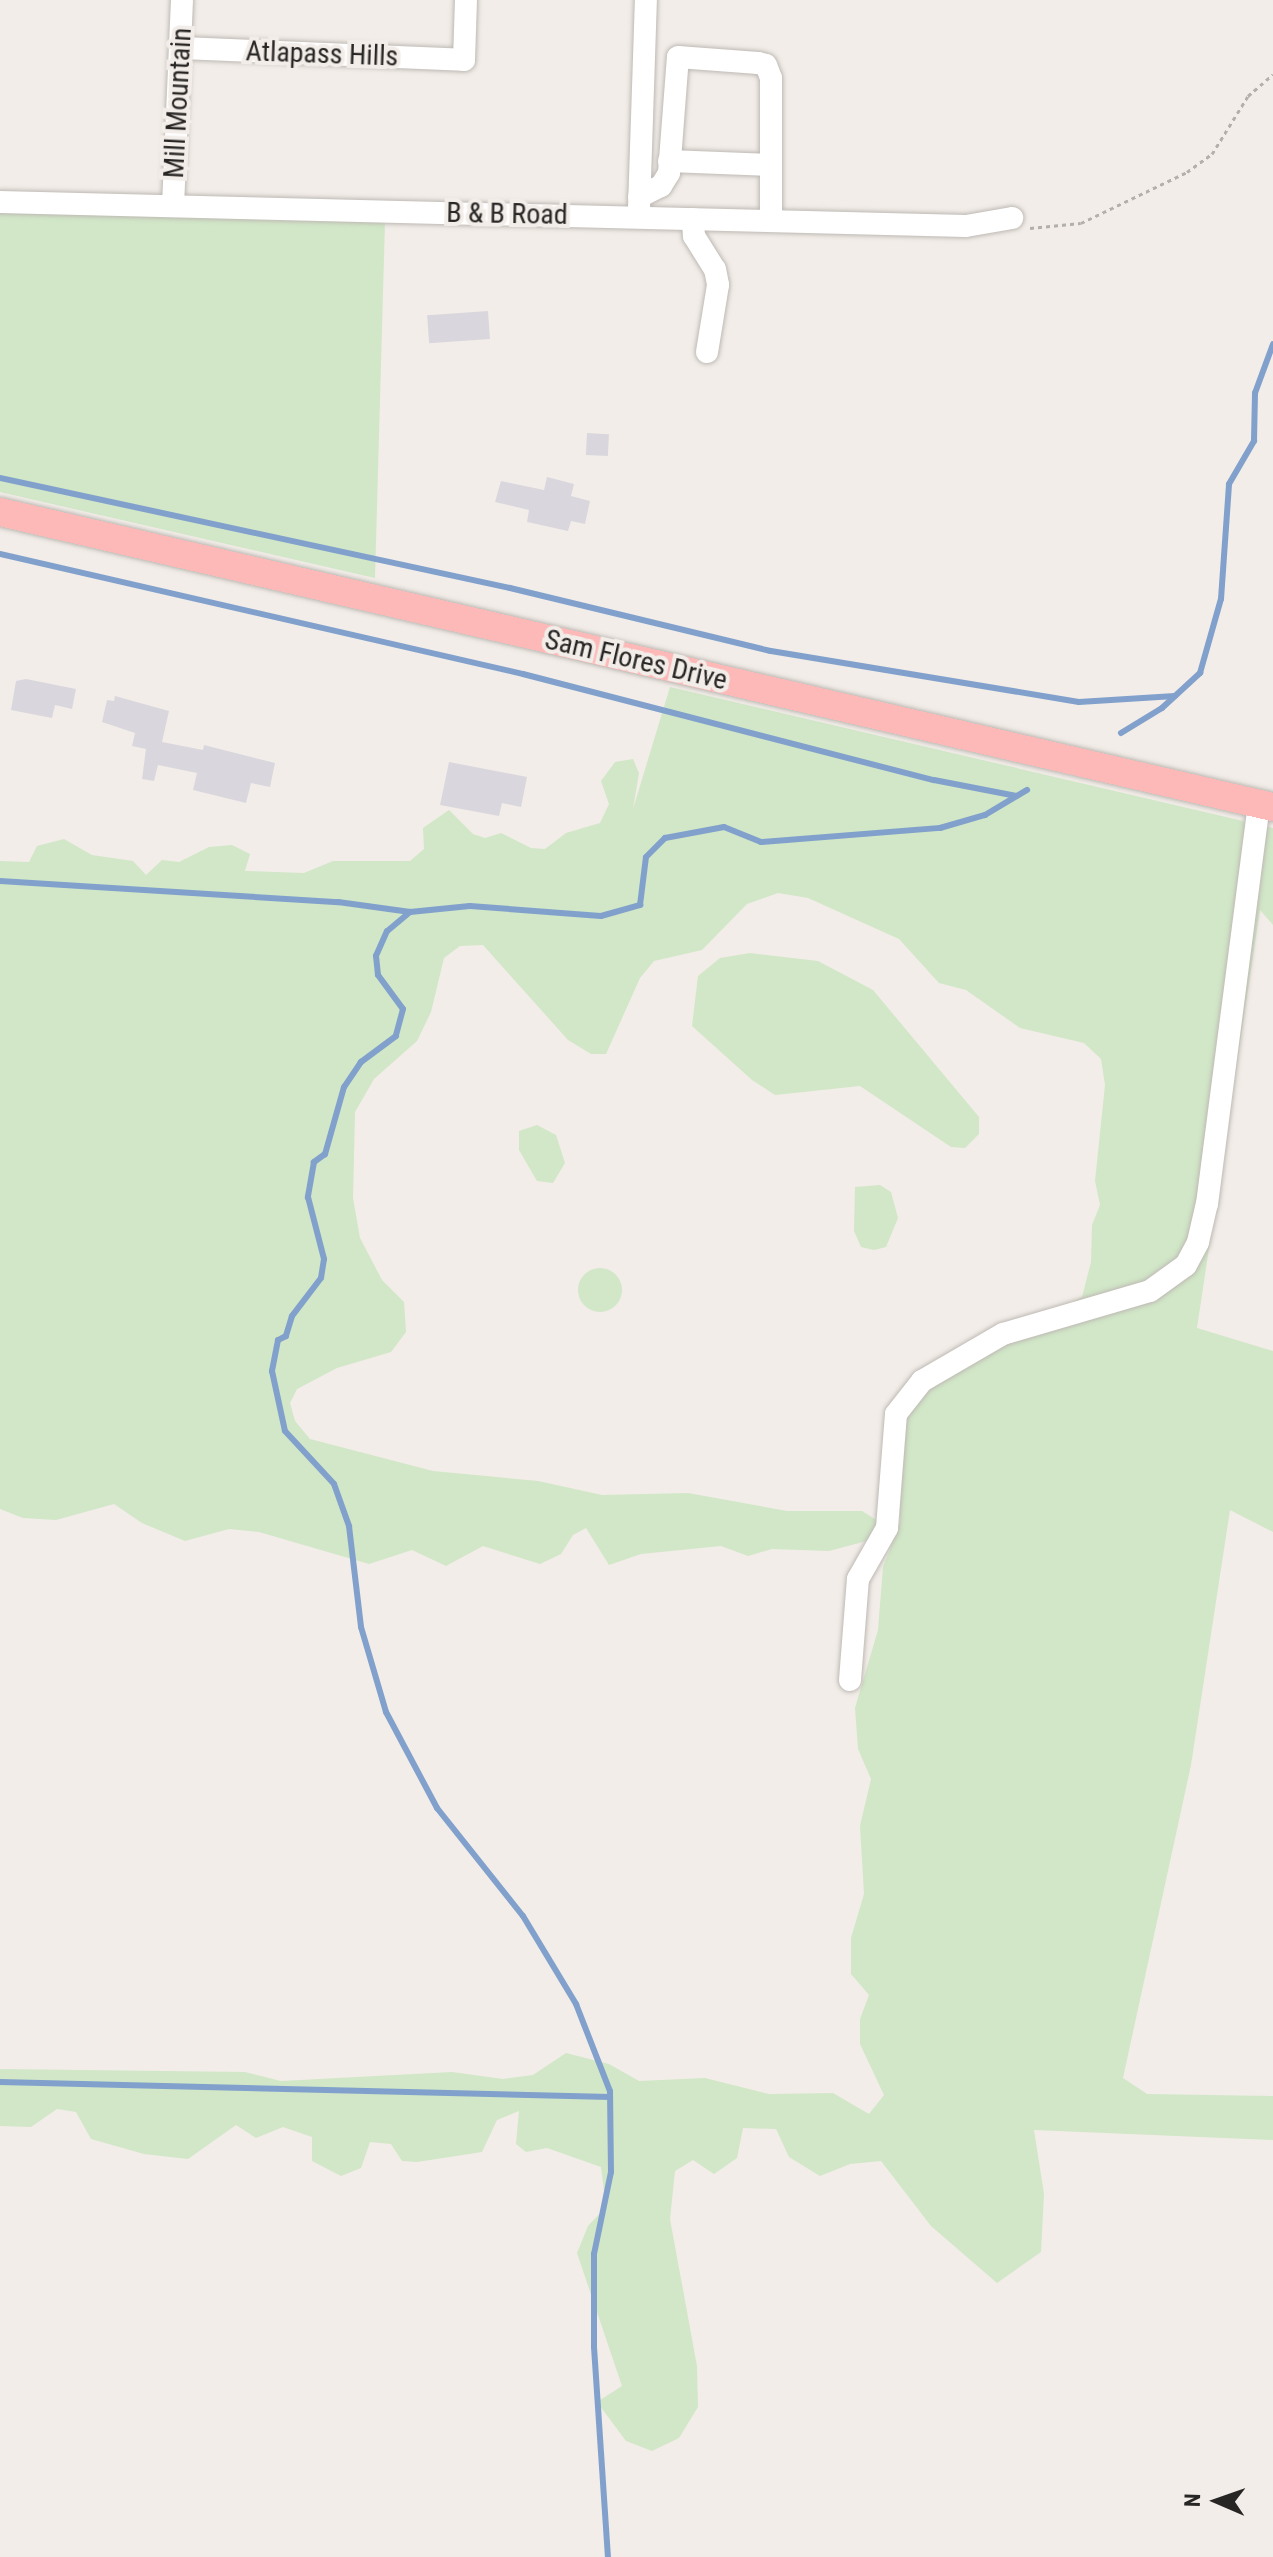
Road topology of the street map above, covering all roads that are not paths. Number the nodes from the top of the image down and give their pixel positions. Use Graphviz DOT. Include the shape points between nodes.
graph roads {
  1 [pos="182,0"];
  2 [pos="466,0"];
  3 [pos="646,0"];
  4 [pos="181,48"];
  5 [pos="669,161"];
  6 [pos="771,165"];
  7 [pos="0,202"];
  8 [pos="173,206"];
  9 [pos="639,207"];
  10 [pos="693,219"];
  11 [pos="771,221"];
  12 [pos="1004,221"];
  13 [pos="707,352"];
  14 [pos="0,512"];
  15 [pos="1266,805"];
  16 [pos="850,1680"];
  1 -- 4 [label="street, Mill Mountain"];
  2 -- 4 [label="street, Atlapass Hills" via="464,60"];
  3 -- 9 [label="street"];
  4 -- 8 [label="street, Mill Mountain"];
  5 -- 6 [label="street"];
  5 -- 6 [label="street" via="673,67 678,57 686,56 766,65 771,78"];
  5 -- 9 [label="street" via="667,181"];
  6 -- 11 [label="street"];
  7 -- 8 [label="street, B & B Road"];
  8 -- 9 [label="street, B & B Road"];
  9 -- 10 [label="street, B & B Road"];
  10 -- 11 [label="street, B & B Road"];
  10 -- 13 [label="street" via="694,236 715,269 718,285"];
  11 -- 12 [label="street, B & B Road"];
  14 -- 15 [label="main road, Sam Flores Drive"];
  15 -- 16 [label="street" via="1198,1242 1186,1265 1150,1291 1003,1334 922,1381 896,1414 887,1528 858,1579"];
}
